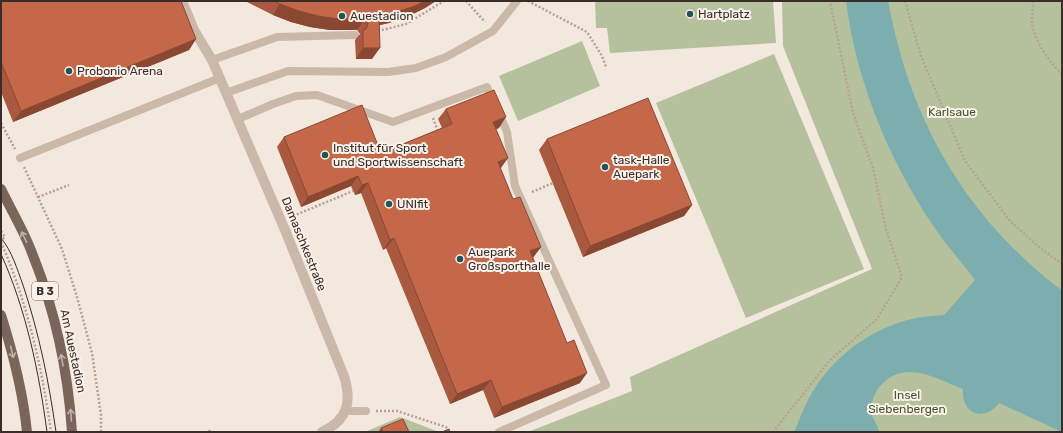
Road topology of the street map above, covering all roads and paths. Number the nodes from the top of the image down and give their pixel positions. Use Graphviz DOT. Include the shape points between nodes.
graph roads {
  1 [pos="182,1"];
  2 [pos="444,1"];
  3 [pos="466,1"];
  4 [pos="517,1"];
  5 [pos="527,1"];
  6 [pos="830,1"];
  7 [pos="905,1"];
  8 [pos="1033,1"];
  9 [pos="377,31"];
  10 [pos="493,31"];
  11 [pos="354,35"];
  12 [pos="212,60"];
  13 [pos="606,67"];
  14 [pos="1062,74"];
  15 [pos="220,78"];
  16 [pos="226,93"];
  17 [pos="429,109"];
  18 [pos="238,120"];
  19 [pos="1,123"];
  20 [pos="440,136"];
  21 [pos="20,158"];
  22 [pos="553,183"];
  23 [pos="69,185"];
  24 [pos="1,189"];
  25 [pos="353,191"];
  26 [pos="38,197"];
  27 [pos="520,197"];
  28 [pos="281,221"];
  29 [pos="1,231"];
  30 [pos="1,241"];
  31 [pos="1062,264"];
  32 [pos="1,315"];
  33 [pos="346,411"];
  34 [pos="366,411"];
  35 [pos="27,432"];
  36 [pos="51,432"];
  37 [pos="72,432"];
  38 [pos="101,432"];
  39 [pos="322,432"];
  40 [pos="448,432"];
  41 [pos="499,432"];
  42 [pos="773,432"];
  1 -- 12 [label="street, Damaschkestraße" via="194,30"];
  2 -- 9 [label="path" via="406,24"];
  3 -- 10 [label="path"];
  4 -- 10 [label="lane"];
  5 -- 13 [label="path" via="587,32"];
  6 -- 42 [label="path" via="853,113 873,168 886,229 902,276 877,319 830,360"];
  7 -- 31 [label="path" via="921,56 965,161 1010,220"];
  8 -- 14 [label="path" via="1032,24 1041,48"];
  10 -- 16 [label="lane" via="446,57 416,68 388,72 288,71"];
  11 -- 12 [label="lane" via="277,37"];
  12 -- 15 [label="street, Damaschkestraße"];
  15 -- 16 [label="street, Damaschkestraße"];
  15 -- 21 [label="lane"];
  16 -- 18 [label="street, Damaschkestraße"];
  17 -- 18 [label="lane" via="393,122 317,95 296,96"];
  17 -- 20 [label="path"];
  17 -- 27 [label="lane" via="487,87 507,132 515,186"];
  18 -- 28 [label="street, Damaschkestraße"];
  19 -- 21 [label="path"];
  21 -- 26 [label="path"];
  22 -- 27 [label="path"];
  23 -- 26 [label="path"];
  37 -- 24 [label="main road, Am Auestadion / B 3, one-way" via="70,399 56,323 32,252"];
  25 -- 28 [label="path"];
  26 -- 38 [label="path" via="62,249 92,353 101,414"];
  27 -- 41 [label="lane" via="606,385"];
  28 -- 33 [label="street, Damaschkestraße" via="344,376 348,388"];
  29 -- 30 [label="path" via="4,237"];
  30 -- 36 [label="path" via="12,266 33,336"];
  32 -- 35 [label="main road, one-way" via="15,364 25,409"];
  33 -- 34 [label="lane"];
  33 -- 39 [label="street" via="340,421"];
  34 -- 40 [label="path" via="397,411 437,423 446,427"];
}
